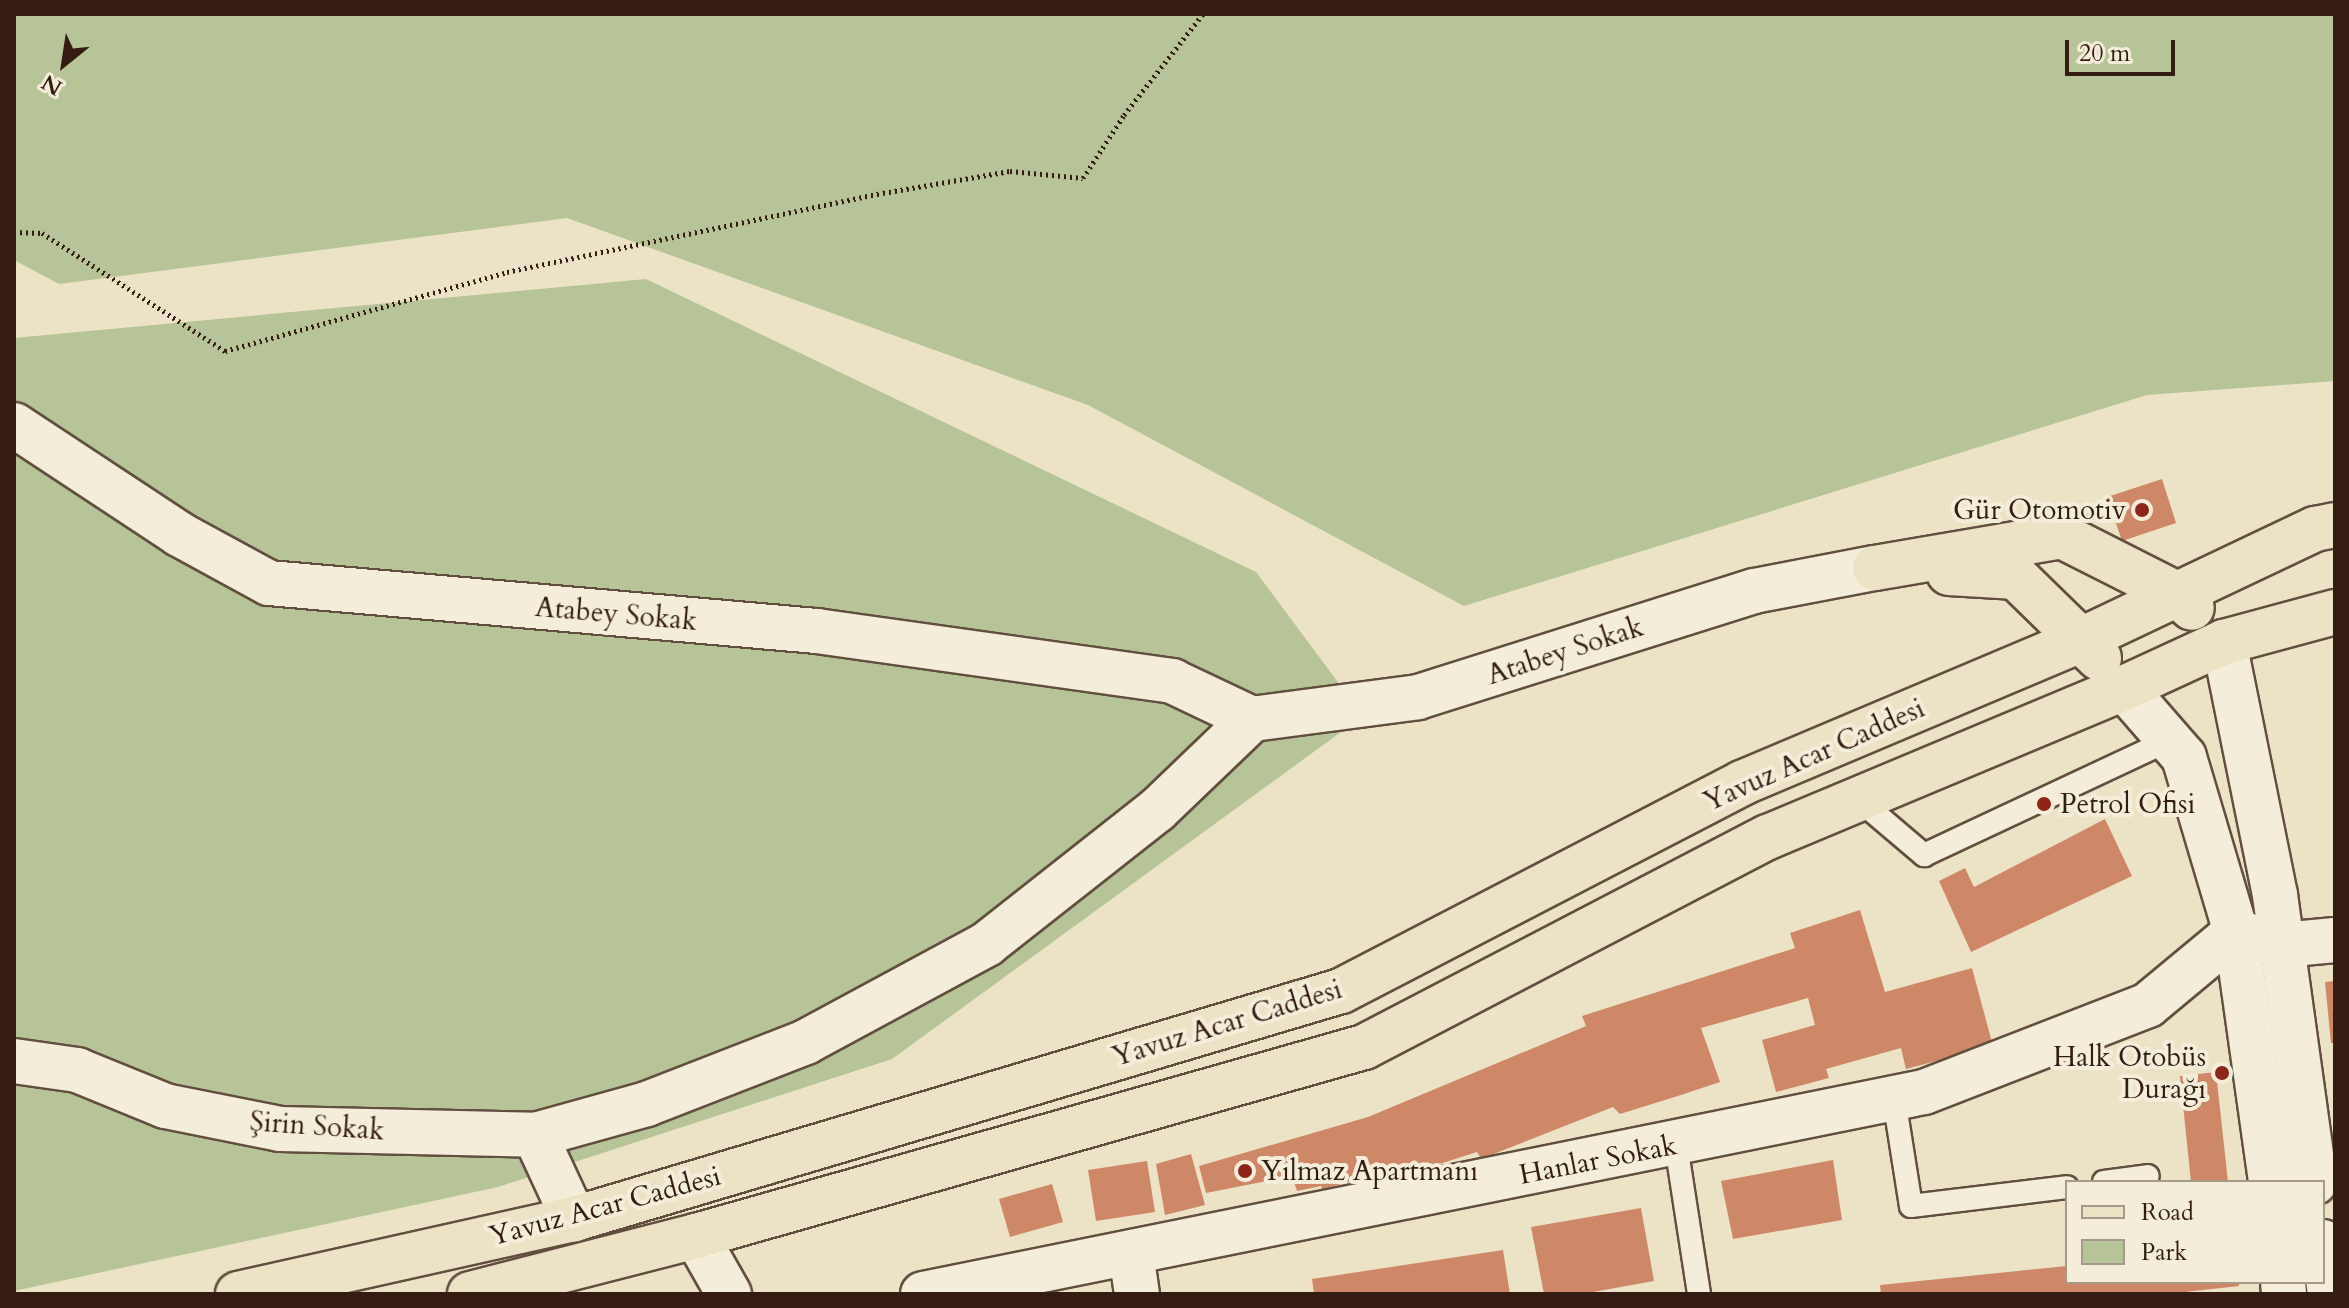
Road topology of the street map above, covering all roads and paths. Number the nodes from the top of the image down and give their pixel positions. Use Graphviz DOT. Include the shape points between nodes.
graph roads {
  1 [pos="1203,14"];
  2 [pos="14,232"];
  3 [pos="14,425"];
  4 [pos="2335,525"];
  5 [pos="1875,568"];
  6 [pos="2179,595"];
  7 [pos="2335,612"];
  8 [pos="2083,639"];
  9 [pos="2224,642"];
  10 [pos="2124,688"];
  11 [pos="1252,719"];
  12 [pos="2170,740"];
  13 [pos="1858,799"];
  14 [pos="2236,932"];
  15 [pos="2335,940"];
  16 [pos="2282,945"];
  17 [pos="14,1061"];
  18 [pos="1894,1099"];
  19 [pos="535,1135"];
  20 [pos="1676,1145"];
  21 [pos="2148,1176"];
  22 [pos="2119,1180"];
  23 [pos="2271,1180"];
  24 [pos="2315,1180"];
  25 [pos="2065,1187"];
  26 [pos="574,1219"];
  27 [pos="696,1236"];
  28 [pos="2325,1257"];
  29 [pos="1134,1273"];
  30 [pos="238,1294"];
  31 [pos="470,1294"];
  32 [pos="729,1294"];
  33 [pos="923,1294"];
  34 [pos="1699,1294"];
  35 [pos="2330,1294"];
  1 -- 2 [label="path" via="1124,115 1083,178 1010,171 868,196 507,272 225,351 42,233"];
  3 -- 11 [label="street, Atabey Sokak" via="179,534 269,583 817,631 1172,681"];
  4 -- 6 [label="main road, Yavuz Acar Caddesi" via="2315,529"];
  5 -- 6 [label="main road" via="2062,536"];
  5 -- 8 [label="main road" via="2016,577"];
  5 -- 11 [label="street, Atabey Sokak" via="1754,591 1418,697"];
  6 -- 8 [label="main road, Yavuz Acar Caddesi"];
  6 -- 9 [label="main road"];
  7 -- 9 [label="main road, Yavuz Acar Caddesi"];
  8 -- 10 [label="main road"];
  8 -- 26 [label="main road, Yavuz Acar Caddesi" via="1742,783 1341,991"];
  9 -- 10 [label="main road, Yavuz Acar Caddesi"];
  9 -- 16 [label="street"];
  10 -- 12 [label="street"];
  10 -- 13 [label="main road, Yavuz Acar Caddesi"];
  11 -- 19 [label="street" via="1157,810 987,944 806,1042 647,1104"];
  12 -- 13 [label="lane" via="1924,855"];
  12 -- 14 [label="street" via="2184,757"];
  13 -- 27 [label="main road, Yavuz Acar Caddesi" via="1768,837 1364,1047"];
  14 -- 16 [label="street"];
  14 -- 18 [label="street, Hanlar Sokak" via="2148,1005"];
  14 -- 23 [label="street"];
  15 -- 16 [label="street"];
  16 -- 24 [label="street"];
  17 -- 19 [label="street, Şirin Sokak" via="77,1070 165,1106 280,1129"];
  18 -- 20 [label="street, Hanlar Sokak"];
  18 -- 25 [label="lane" via="1911,1206"];
  19 -- 26 [label="street"];
  20 -- 29 [label="street, Hanlar Sokak"];
  20 -- 34 [label="lane"];
  21 -- 22 [label="lane"];
  26 -- 30 [label="main road, Yavuz Acar Caddesi"];
  27 -- 31 [label="main road, Yavuz Acar Caddesi"];
  27 -- 32 [label="street"];
  28 -- 35 [label="street"];
  29 -- 33 [label="street, Hanlar Sokak"];
}
